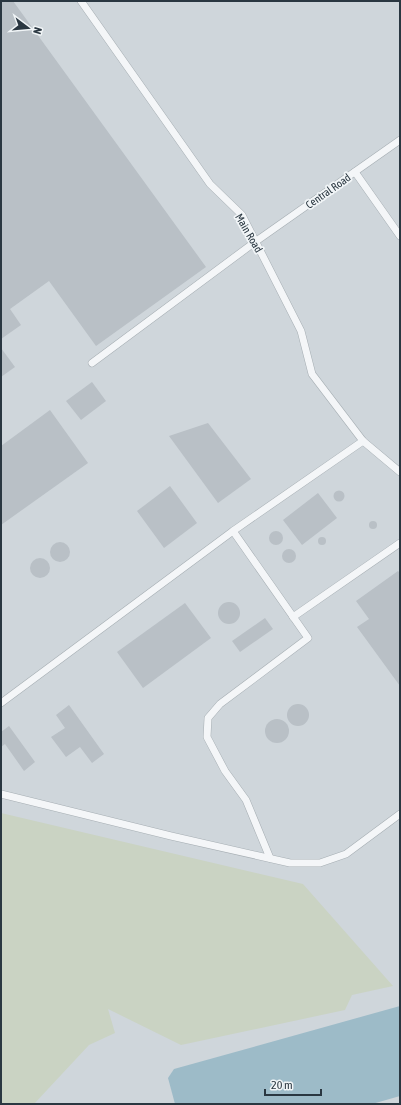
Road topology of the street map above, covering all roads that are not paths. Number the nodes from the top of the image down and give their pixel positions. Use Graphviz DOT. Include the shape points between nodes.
graph roads {
  1 [pos="81,1"];
  2 [pos="400,140"];
  3 [pos="355,172"];
  4 [pos="400,236"];
  5 [pos="255,242"];
  6 [pos="92,362"];
  7 [pos="363,440"];
  8 [pos="400,472"];
  9 [pos="233,531"];
  10 [pos="400,543"];
  11 [pos="293,617"];
  12 [pos="1,703"];
  13 [pos="1,794"];
  14 [pos="400,814"];
  15 [pos="270,858"];
  1 -- 5 [label="lane, Main Road" via="210,184 242,215"];
  2 -- 3 [label="lane, Central Road"];
  3 -- 4 [label="lane"];
  3 -- 5 [label="lane, Central Road"];
  5 -- 6 [label="lane, Central Road"];
  5 -- 7 [label="lane, Main Road" via="301,331 312,374"];
  7 -- 8 [label="lane, Main Road"];
  7 -- 9 [label="lane"];
  9 -- 11 [label="lane"];
  9 -- 12 [label="lane"];
  10 -- 11 [label="lane"];
  11 -- 15 [label="lane" via="308,638 220,704 208,718 207,737 225,771 246,800"];
  13 -- 15 [label="lane"];
  14 -- 15 [label="lane" via="346,854 320,864 290,863"];
}
